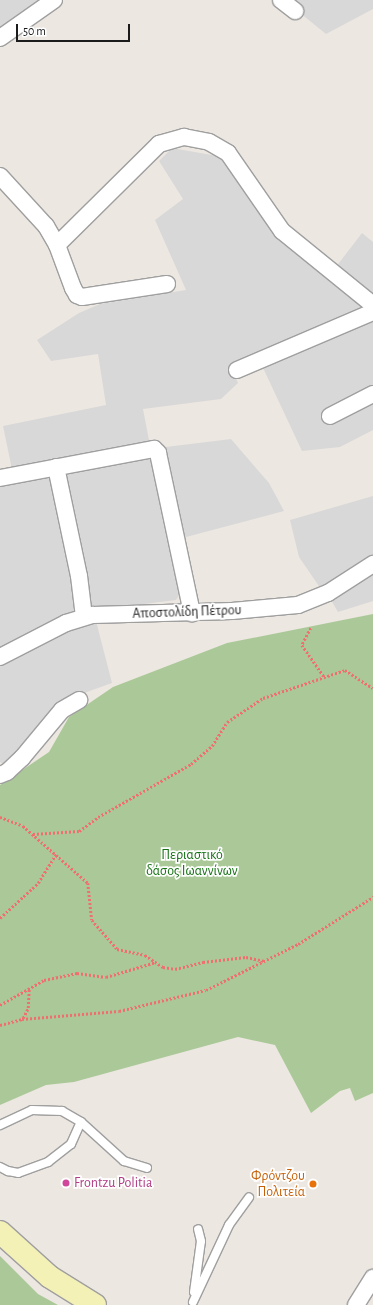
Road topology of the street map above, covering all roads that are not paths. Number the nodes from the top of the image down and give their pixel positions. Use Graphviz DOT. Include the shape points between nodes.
graph roads {
  1 [pos="54,0"];
  2 [pos="281,0"];
  3 [pos="295,11"];
  4 [pos="0,38"];
  5 [pos="0,176"];
  6 [pos="57,245"];
  7 [pos="167,284"];
  8 [pos="373,305"];
  9 [pos="373,312"];
  10 [pos="237,370"];
  11 [pos="373,394"];
  12 [pos="330,416"];
  13 [pos="56,467"];
  14 [pos="0,478"];
  15 [pos="373,564"];
  16 [pos="192,613"];
  17 [pos="84,617"];
  18 [pos="0,657"];
  19 [pos="79,700"];
  20 [pos="0,775"];
  21 [pos="81,1122"];
  22 [pos="0,1125"];
  23 [pos="0,1167"];
  24 [pos="147,1168"];
  25 [pos="249,1197"];
  26 [pos="198,1229"];
  27 [pos="0,1232"];
  28 [pos="373,1278"];
  29 [pos="193,1303"];
  30 [pos="95,1305"];
  31 [pos="356,1305"];
  1 -- 4 [label="street"];
  2 -- 3 [label="street"];
  5 -- 6 [label="street" via="46,226"];
  6 -- 7 [label="street" via="73,288 77,295 82,297"];
  6 -- 8 [label="street" via="159,144 174,138 197,138 219,146 228,153 282,231"];
  9 -- 10 [label="street"];
  11 -- 12 [label="street"];
  13 -- 14 [label="street"];
  13 -- 16 [label="street" via="154,449 158,453"];
  13 -- 17 [label="street" via="79,576"];
  15 -- 16 [label="street, Αποστολίδη Πέτρου" via="328,593 302,603"];
  16 -- 17 [label="street, Αποστολίδη Πέτρου"];
  17 -- 18 [label="street, Αποστολίδη Πέτρου" via="54,628"];
  19 -- 20 [label="street" via="62,710 22,758"];
  21 -- 22 [label="lane" via="62,1111 40,1109 24,1112"];
  21 -- 23 [label="lane" via="71,1144 48,1162 18,1173"];
  21 -- 24 [label="lane" via="124,1161"];
  25 -- 29 [label="lane" via="229,1225"];
  26 -- 29 [label="lane" via="201,1241"];
  27 -- 30 [label="street" via="50,1277"];
  28 -- 31 [label="street"];
}
